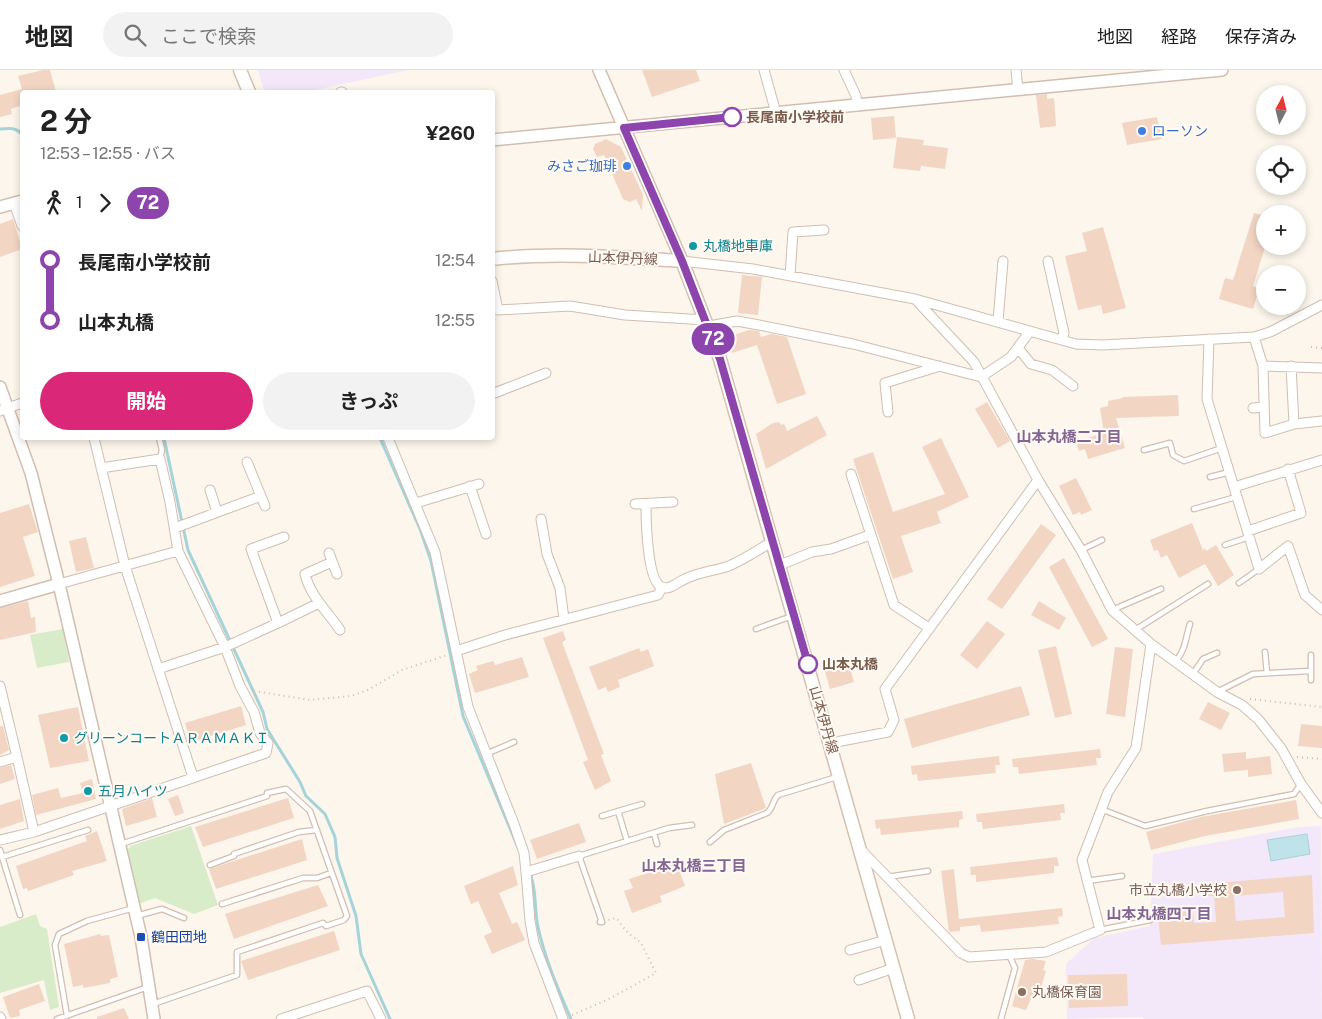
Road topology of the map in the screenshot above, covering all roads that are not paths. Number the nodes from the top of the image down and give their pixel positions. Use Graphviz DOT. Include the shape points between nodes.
graph roads {
  1 [pos="240,70"];
  2 [pos="599,70"];
  3 [pos="764,70"];
  4 [pos="844,70"];
  5 [pos="1016,70"];
  6 [pos="1222,70"];
  7 [pos="248,90"];
  8 [pos="1018,90"];
  9 [pos="857,106"];
  10 [pos="776,113"];
  11 [pos="624,128"];
  12 [pos="495,140"];
  13 [pos="18,202"];
  14 [pos="0,207"];
  15 [pos="824,230"];
  16 [pos="495,259"];
  17 [pos="682,261"];
  18 [pos="1003,261"];
  19 [pos="1048,261"];
  20 [pos="790,276"];
  21 [pos="495,296"];
  22 [pos="915,299"];
  23 [pos="1322,305"];
  24 [pos="998,322"];
  25 [pos="708,323"];
  26 [pos="1030,331"];
  27 [pos="1254,337"];
  28 [pos="1209,339"];
  29 [pos="1062,340"];
  30 [pos="1018,348"];
  31 [pos="941,366"];
  32 [pos="1264,366"];
  33 [pos="1290,366"];
  34 [pos="1322,368"];
  35 [pos="546,373"];
  36 [pos="981,377"];
  37 [pos="1073,386"];
  38 [pos="0,387"];
  39 [pos="495,393"];
  40 [pos="20,405"];
  41 [pos="1264,407"];
  42 [pos="1252,408"];
  43 [pos="4,409"];
  44 [pos="888,412"];
  45 [pos="1322,422"];
  46 [pos="1294,424"];
  47 [pos="1168,436"];
  48 [pos="94,440"];
  49 [pos="160,440"];
  50 [pos="389,440"];
  51 [pos="1170,443"];
  52 [pos="1222,448"];
  53 [pos="1144,450"];
  54 [pos="160,460"];
  55 [pos="1322,460"];
  56 [pos="247,462"];
  57 [pos="101,468"];
  58 [pos="1288,469"];
  59 [pos="1230,472"];
  60 [pos="851,474"];
  61 [pos="1210,477"];
  62 [pos="1038,480"];
  63 [pos="1234,486"];
  64 [pos="210,490"];
  65 [pos="261,496"];
  66 [pos="1237,496"];
  67 [pos="673,502"];
  68 [pos="416,503"];
  69 [pos="635,504"];
  70 [pos="646,504"];
  71 [pos="265,506"];
  72 [pos="1194,508"];
  73 [pos="217,512"];
  74 [pos="541,519"];
  75 [pos="174,528"];
  76 [pos="482,530"];
  77 [pos="1249,534"];
  78 [pos="870,535"];
  79 [pos="284,537"];
  80 [pos="1102,540"];
  81 [pos="773,541"];
  82 [pos="1224,545"];
  83 [pos="1080,550"];
  84 [pos="178,551"];
  85 [pos="329,553"];
  86 [pos="332,562"];
  87 [pos="780,565"];
  88 [pos="126,566"];
  89 [pos="1259,570"];
  90 [pos="337,574"];
  91 [pos="1239,583"];
  92 [pos="59,584"];
  93 [pos="1208,584"];
  94 [pos="662,587"];
  95 [pos="1161,589"];
  96 [pos="0,601"];
  97 [pos="319,603"];
  98 [pos="1112,610"];
  99 [pos="1322,610"];
  100 [pos="794,616"];
  101 [pos="564,619"];
  102 [pos="278,623"];
  103 [pos="1190,624"];
  104 [pos="929,628"];
  105 [pos="756,629"];
  106 [pos="340,630"];
  107 [pos="1134,631"];
  108 [pos="1151,644"];
  109 [pos="225,647"];
  110 [pos="456,651"];
  111 [pos="1265,652"];
  112 [pos="1217,653"];
  113 [pos="1311,655"];
  114 [pos="1176,661"];
  115 [pos="158,668"];
  116 [pos="1310,671"];
  117 [pos="1267,673"];
  118 [pos="1192,674"];
  119 [pos="1311,680"];
  120 [pos="0,686"];
  121 [pos="1217,692"];
  122 [pos="514,742"];
  123 [pos="831,743"];
  124 [pos="486,754"];
  125 [pos="17,757"];
  126 [pos="0,762"];
  127 [pos="840,776"];
  128 [pos="193,777"];
  129 [pos="1301,784"];
  130 [pos="642,804"];
  131 [pos="110,806"];
  132 [pos="1101,809"];
  133 [pos="618,811"];
  134 [pos="1322,813"];
  135 [pos="602,816"];
  136 [pos="692,825"];
  137 [pos="88,830"];
  138 [pos="317,830"];
  139 [pos="34,832"];
  140 [pos="654,833"];
  141 [pos="0,840"];
  142 [pos="627,841"];
  143 [pos="710,842"];
  144 [pos="119,844"];
  145 [pos="657,844"];
  146 [pos="0,850"];
  147 [pos="860,850"];
  148 [pos="579,856"];
  149 [pos="2,857"];
  150 [pos="210,865"];
  151 [pos="928,871"];
  152 [pos="526,872"];
  153 [pos="332,873"];
  154 [pos="1122,876"];
  155 [pos="886,877"];
  156 [pos="1087,880"];
  157 [pos="222,904"];
  158 [pos="135,912"];
  159 [pos="20,915"];
  160 [pos="184,918"];
  161 [pos="1150,920"];
  162 [pos="601,922"];
  163 [pos="1100,930"];
  164 [pos="886,940"];
  165 [pos="850,950"];
  166 [pos="1009,955"];
  167 [pos="894,968"];
  168 [pos="859,980"];
  169 [pos="149,986"];
  170 [pos="152,1004"];
  171 [pos="998,1006"];
  172 [pos="1004,1008"];
  173 [pos="66,1016"];
  174 [pos="57,1019"];
  175 [pos="154,1019"];
  176 [pos="281,1019"];
  177 [pos="381,1019"];
  178 [pos="563,1019"];
  179 [pos="908,1019"];
  180 [pos="1001,1019"];
  1 -- 7 [label="main road"];
  2 -- 11 [label="street"];
  3 -- 10 [label="street"];
  4 -- 9 [label="street"];
  5 -- 8 [label="street"];
  6 -- 8 [label="street"];
  8 -- 9 [label="street"];
  9 -- 10 [label="street"];
  10 -- 11 [label="street"];
  11 -- 12 [label="street"];
  11 -- 17 [label="street"];
  13 -- 14 [label="street"];
  15 -- 20 [label="street" via="793,232"];
  16 -- 17 [label="main road, 山本伊丹線" via="585,256"];
  17 -- 20 [label="street"];
  17 -- 25 [label="main road, 山本伊丹線"];
  18 -- 24 [label="street"];
  19 -- 29 [label="street" via="1064,333"];
  20 -- 22 [label="street"];
  21 -- 25 [label="street" via="498,310 570,306"];
  22 -- 24 [label="street"];
  22 -- 36 [label="street" via="974,362"];
  23 -- 27 [label="street"];
  24 -- 26 [label="street"];
  25 -- 31 [label="street" via="737,321 759,324"];
  25 -- 81 [label="main road, 山本伊丹線"];
  26 -- 29 [label="street"];
  26 -- 30 [label="street"];
  27 -- 28 [label="street"];
  27 -- 32 [label="street"];
  28 -- 29 [label="street" via="1102,346"];
  28 -- 52 [label="street" via="1207,399"];
  30 -- 36 [label="street" via="1011,357"];
  30 -- 37 [label="street" via="1031,364 1052,370"];
  31 -- 36 [label="street"];
  31 -- 44 [label="street" via="885,383"];
  32 -- 33 [label="street"];
  32 -- 41 [label="street"];
  33 -- 34 [label="street"];
  33 -- 46 [label="street"];
  35 -- 39 [label="street"];
  36 -- 62 [label="street"];
  38 -- 43 [label="street"];
  40 -- 43 [label="street"];
  41 -- 42 [label="street"];
  41 -- 46 [label="street" via="1265,433"];
  43 -- 92 [label="street" via="31,473"];
  45 -- 46 [label="street"];
  47 -- 51 [label="lane"];
  48 -- 57 [label="street"];
  49 -- 54 [label="lane"];
  50 -- 68 [label="street"];
  51 -- 52 [label="lane" via="1173,455 1184,461"];
  51 -- 53 [label="lane"];
  52 -- 59 [label="street"];
  54 -- 57 [label="street"];
  54 -- 75 [label="street"];
  55 -- 58 [label="street"];
  56 -- 65 [label="street"];
  57 -- 88 [label="street"];
  58 -- 63 [label="street"];
  58 -- 77 [label="street" via="1301,513"];
  59 -- 61 [label="lane"];
  59 -- 63 [label="street"];
  60 -- 78 [label="street"];
  62 -- 83 [label="street"];
  62 -- 104 [label="street"];
  63 -- 66 [label="street"];
  64 -- 73 [label="street"];
  65 -- 71 [label="street"];
  65 -- 73 [label="street"];
  66 -- 72 [label="lane"];
  66 -- 77 [label="street"];
  67 -- 70 [label="street"];
  68 -- 76 [label="street" via="474,485"];
  68 -- 110 [label="street" via="435,552"];
  69 -- 70 [label="street"];
  70 -- 94 [label="street" via="645,532 654,573"];
  73 -- 75 [label="street"];
  74 -- 101 [label="street" via="547,554 560,588"];
  75 -- 84 [label="street"];
  77 -- 82 [label="lane"];
  77 -- 89 [label="street"];
  78 -- 87 [label="street"];
  78 -- 104 [label="street" via="894,605"];
  79 -- 102 [label="street" via="250,544"];
  80 -- 83 [label="lane"];
  81 -- 87 [label="main road, 山本伊丹線"];
  81 -- 94 [label="street" via="728,566"];
  83 -- 98 [label="street"];
  84 -- 88 [label="street"];
  84 -- 109 [label="street"];
  85 -- 86 [label="street"];
  86 -- 90 [label="street"];
  86 -- 97 [label="street" via="305,574"];
  87 -- 100 [label="main road, 山本伊丹線"];
  88 -- 92 [label="street"];
  88 -- 115 [label="street"];
  89 -- 91 [label="lane"];
  89 -- 99 [label="street" via="1288,546 1305,595"];
  92 -- 96 [label="street"];
  92 -- 131 [label="street"];
  93 -- 107 [label="lane"];
  94 -- 101 [label="street" via="658,596"];
  95 -- 98 [label="lane"];
  97 -- 102 [label="street"];
  97 -- 106 [label="street"];
  98 -- 107 [label="street"];
  100 -- 105 [label="lane"];
  100 -- 123 [label="main road, 山本伊丹線"];
  101 -- 110 [label="street"];
  102 -- 109 [label="street"];
  103 -- 114 [label="lane" via="1185,650"];
  104 -- 123 [label="street" via="885,689 894,720 888,732"];
  107 -- 108 [label="street"];
  108 -- 114 [label="street"];
  108 -- 132 [label="street" via="1136,748"];
  109 -- 115 [label="street"];
  109 -- 128 [label="street" via="260,733 268,743 266,753"];
  110 -- 124 [label="street" via="468,707"];
  111 -- 117 [label="lane"];
  112 -- 118 [label="lane" via="1203,659"];
  113 -- 116 [label="lane"];
  114 -- 118 [label="street"];
  115 -- 128 [label="street"];
  116 -- 117 [label="lane"];
  116 -- 119 [label="lane"];
  117 -- 121 [label="lane" via="1253,674"];
  118 -- 121 [label="street"];
  120 -- 125 [label="street"];
  121 -- 129 [label="street" via="1239,703 1258,720"];
  122 -- 124 [label="lane"];
  123 -- 127 [label="main road, 山本伊丹線"];
  124 -- 152 [label="street" via="520,839"];
  125 -- 126 [label="street"];
  125 -- 139 [label="street"];
  127 -- 143 [label="lane" via="778,795 767,813 724,830"];
  127 -- 147 [label="main road, 山本伊丹線"];
  128 -- 131 [label="street"];
  129 -- 132 [label="lane" via="1294,794 1145,826"];
  129 -- 134 [label="street"];
  130 -- 133 [label="lane"];
  131 -- 139 [label="street"];
  131 -- 144 [label="street"];
  132 -- 156 [label="street" via="1082,860"];
  133 -- 135 [label="lane"];
  133 -- 142 [label="lane"];
  136 -- 140 [label="lane"];
  137 -- 149 [label="lane"];
  138 -- 144 [label="lane" via="310,811 286,788"];
  138 -- 150 [label="lane" via="299,832"];
  138 -- 153 [label="lane"];
  139 -- 141 [label="street"];
  140 -- 142 [label="lane"];
  140 -- 145 [label="lane"];
  142 -- 148 [label="lane"];
  144 -- 158 [label="street"];
  146 -- 149 [label="lane"];
  147 -- 155 [label="street"];
  147 -- 164 [label="main road, 山本伊丹線"];
  148 -- 152 [label="street"];
  148 -- 162 [label="lane"];
  149 -- 159 [label="lane"];
  151 -- 155 [label="lane"];
  152 -- 178 [label="street" via="534,944"];
  153 -- 157 [label="lane" via="303,878"];
  153 -- 170 [label="lane" via="346,916 344,920 326,926 324,923 237,952 237,975"];
  154 -- 156 [label="lane"];
  155 -- 166 [label="street" via="961,953 976,957"];
  156 -- 163 [label="street"];
  158 -- 160 [label="lane" via="162,909"];
  158 -- 169 [label="street"];
  158 -- 173 [label="lane" via="87,921 59,934 55,945"];
  161 -- 163 [label="lane"];
  163 -- 166 [label="street" via="1046,952"];
  164 -- 165 [label="street"];
  164 -- 167 [label="main road, 山本伊丹線"];
  166 -- 172 [label="lane" via="1015,968"];
  167 -- 168 [label="street"];
  167 -- 179 [label="main road, 山本伊丹線"];
  169 -- 170 [label="street"];
  169 -- 173 [label="lane"];
  170 -- 175 [label="street"];
  171 -- 172 [label="lane"];
  172 -- 180 [label="lane"];
  173 -- 174 [label="lane"];
  176 -- 177 [label="street" via="367,991"];
}
